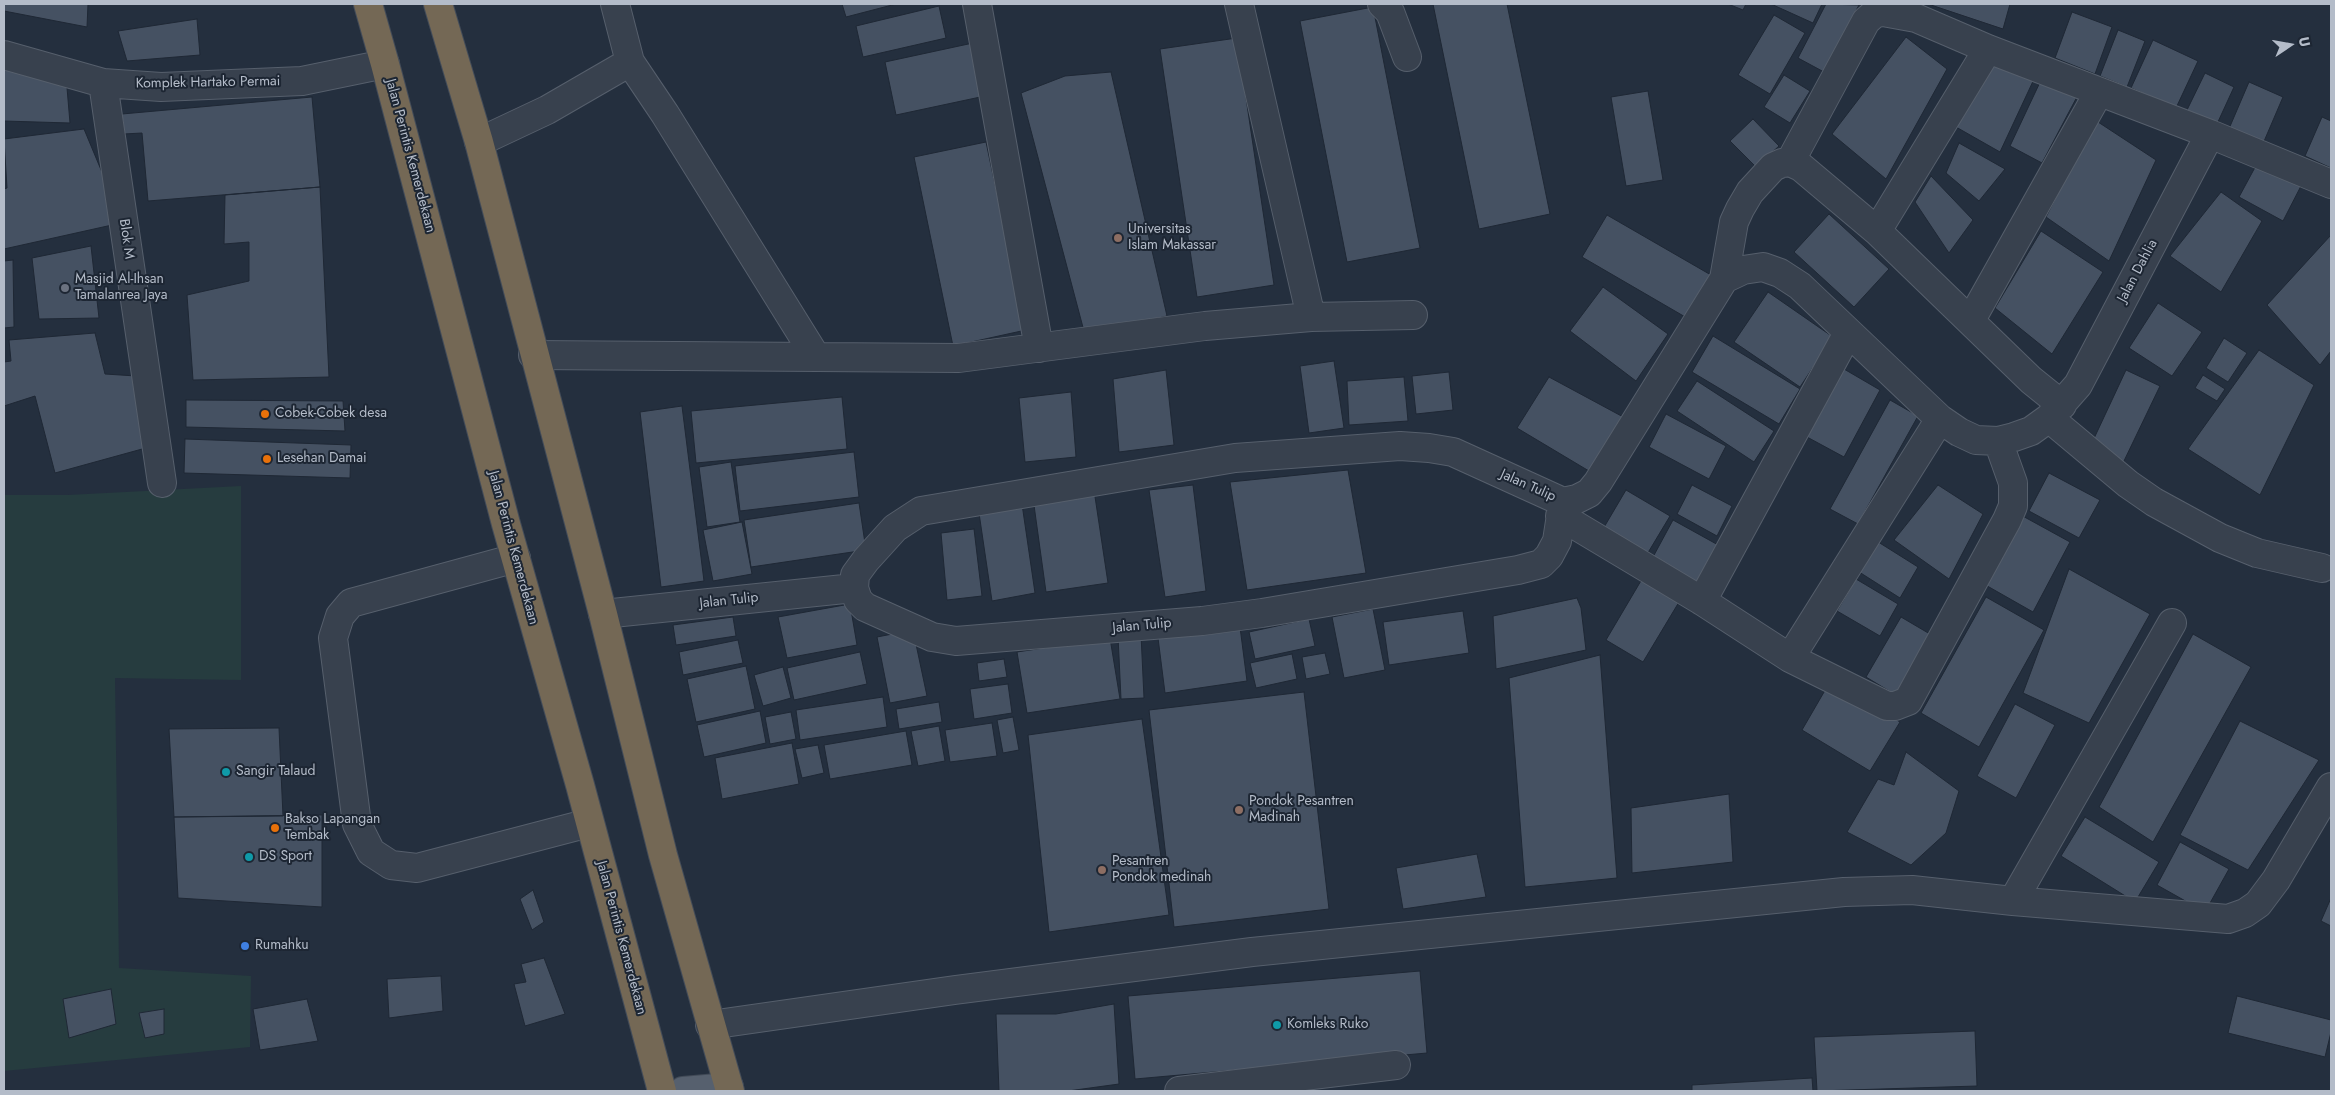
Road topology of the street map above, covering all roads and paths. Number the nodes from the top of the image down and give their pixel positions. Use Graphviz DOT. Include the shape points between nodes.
graph roads {
  1 [pos="368,4"];
  2 [pos="438,4"];
  3 [pos="615,4"];
  4 [pos="976,4"];
  5 [pos="1239,4"];
  6 [pos="1382,4"];
  7 [pos="1988,49"];
  8 [pos="4,55"];
  9 [pos="1407,57"];
  10 [pos="630,62"];
  11 [pos="385,64"];
  12 [pos="103,83"];
  13 [pos="2099,92"];
  14 [pos="2210,134"];
  15 [pos="478,142"];
  16 [pos="1790,162"];
  17 [pos="2331,184"];
  18 [pos="1877,231"];
  19 [pos="1724,279"];
  20 [pos="1414,315"];
  21 [pos="1312,317"];
  22 [pos="1971,320"];
  23 [pos="1848,332"];
  24 [pos="1039,348"];
  25 [pos="533,355"];
  26 [pos="816,357"];
  27 [pos="2056,411"];
  28 [pos="1940,420"];
  29 [pos="1998,440"];
  30 [pos="162,483"];
  31 [pos="1561,509"];
  32 [pos="516,558"];
  33 [pos="2322,568"];
  34 [pos="854,588"];
  35 [pos="1702,601"];
  36 [pos="603,614"];
  37 [pos="2172,623"];
  38 [pos="1790,658"];
  39 [pos="2331,787"];
  40 [pos="589,822"];
  41 [pos="2013,901"];
  42 [pos="710,1025"];
  43 [pos="1396,1065"];
  44 [pos="730,1089"];
  45 [pos="662,1091"];
  46 [pos="683,1091"];
  47 [pos="1179,1091"];
  1 -- 11 [label="highway, Jalan Perintis Kemerdekaan"];
  2 -- 15 [label="highway"];
  3 -- 10 [label="street"];
  4 -- 24 [label="street"];
  5 -- 21 [label="street"];
  6 -- 9 [label="street" via="1390,12"];
  7 -- 13 [label="street"];
  7 -- 16 [label="street" via="1916,18 1892,12 1874,14 1866,21"];
  7 -- 18 [label="street"];
  8 -- 12 [label="street, Komplek Hartako Permai"];
  10 -- 15 [label="street" via="547,110"];
  10 -- 26 [label="street" via="666,114"];
  11 -- 12 [label="street, Komplek Hartako Permai" via="302,81 161,87"];
  11 -- 32 [label="highway, Jalan Perintis Kemerdekaan"];
  12 -- 30 [label="street, Blok M"];
  13 -- 14 [label="street"];
  13 -- 22 [label="street"];
  14 -- 17 [label="street"];
  14 -- 27 [label="street, Jalan Dahlia" via="2078,384"];
  15 -- 25 [label="highway"];
  16 -- 18 [label="street" via="1801,167"];
  16 -- 19 [label="street" via="1773,167 1750,192 1740,209 1734,222"];
  18 -- 22 [label="street"];
  19 -- 23 [label="street" via="1742,270 1763,267 1780,273 1800,286"];
  19 -- 31 [label="street" via="1598,482 1589,493"];
  20 -- 21 [label="street"];
  21 -- 24 [label="street" via="1205,326"];
  22 -- 27 [label="street" via="2032,380"];
  23 -- 28 [label="street"];
  23 -- 35 [label="street"];
  24 -- 26 [label="street" via="959,358"];
  25 -- 26 [label="street"];
  25 -- 36 [label="highway"];
  27 -- 29 [label="street" via="2030,430"];
  27 -- 33 [label="street" via="2128,484 2154,502 2220,538 2257,553"];
  28 -- 29 [label="street" via="1976,440"];
  28 -- 38 [label="street"];
  29 -- 38 [label="street" via="2013,483 2013,506 1908,701 1887,706"];
  31 -- 34 [label="street, Jalan Tulip" via="1453,452 1429,448 1400,446 1235,458 921,511 895,528 866,560 855,575"];
  31 -- 34 [label="street, Jalan Tulip" via="1557,541 1541,564 1202,621 956,641 932,637 865,607 858,600"];
  31 -- 35 [label="street"];
  32 -- 40 [label="highway, Jalan Perintis Kemerdekaan"];
  32 -- 40 [label="street" via="350,603 340,616 333,638 357,824 371,852 391,865 417,868"];
  34 -- 36 [label="street, Jalan Tulip"];
  35 -- 38 [label="street"];
  36 -- 42 [label="highway" via="663,855"];
  37 -- 41 [label="street"];
  39 -- 41 [label="street" via="2276,880 2258,904 2245,913 2228,919"];
  40 -- 45 [label="highway, Jalan Perintis Kemerdekaan"];
  41 -- 42 [label="street" via="1912,890 1844,892 1252,952"];
  42 -- 44 [label="highway"];
  43 -- 47 [label="street"];
  44 -- 46 [label="main road"];
}
